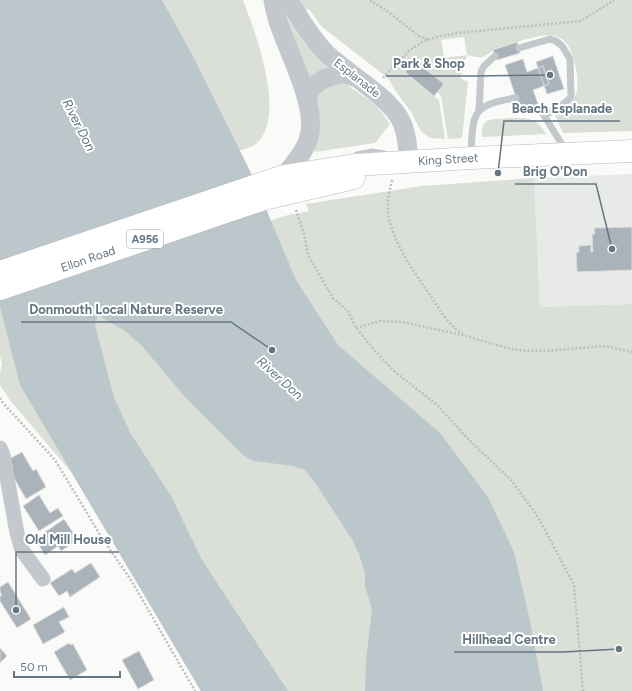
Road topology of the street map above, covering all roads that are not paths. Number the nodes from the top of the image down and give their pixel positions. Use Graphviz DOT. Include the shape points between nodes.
graph roads {
  1 [pos="273,0"];
  2 [pos="288,0"];
  3 [pos="519,48"];
  4 [pos="495,56"];
  5 [pos="354,77"];
  6 [pos="516,98"];
  7 [pos="308,104"];
  8 [pos="540,109"];
  9 [pos="479,110"];
  10 [pos="544,116"];
  11 [pos="632,151"];
  12 [pos="567,153"];
  13 [pos="349,157"];
  14 [pos="471,158"];
  15 [pos="402,165"];
  16 [pos="292,178"];
  17 [pos="0,272"];
  18 [pos="0,289"];
  19 [pos="0,448"];
  20 [pos="43,579"];
  1 -- 7 [label="street"];
  2 -- 5 [label="street, Esplanade" via="318,45"];
  3 -- 10 [label="lane" via="550,39 562,46 570,60 571,97"];
  4 -- 9 [label="lane" via="481,72"];
  5 -- 7 [label="street" via="343,74 322,80 311,90"];
  5 -- 15 [label="street, Esplanade" via="382,98 402,121 407,141"];
  6 -- 9 [label="lane" via="501,100"];
  7 -- 16 [label="street" via="309,139"];
  8 -- 10 [label="lane"];
  9 -- 14 [label="lane" via="473,123"];
  10 -- 12 [label="lane"];
  11 -- 12 [label="main road, King Street / A956"];
  12 -- 14 [label="main road, King Street / A956"];
  13 -- 15 [label="lane" via="372,152 390,156"];
  14 -- 15 [label="main road, King Street / A956"];
  15 -- 16 [label="main road, King Street / A956" via="355,165"];
  16 -- 17 [label="main road, Ellon Road / A956"];
  16 -- 18 [label="main road, Ellon Road / A956" via="264,199"];
  19 -- 20 [label="street" via="22,550"];
}
